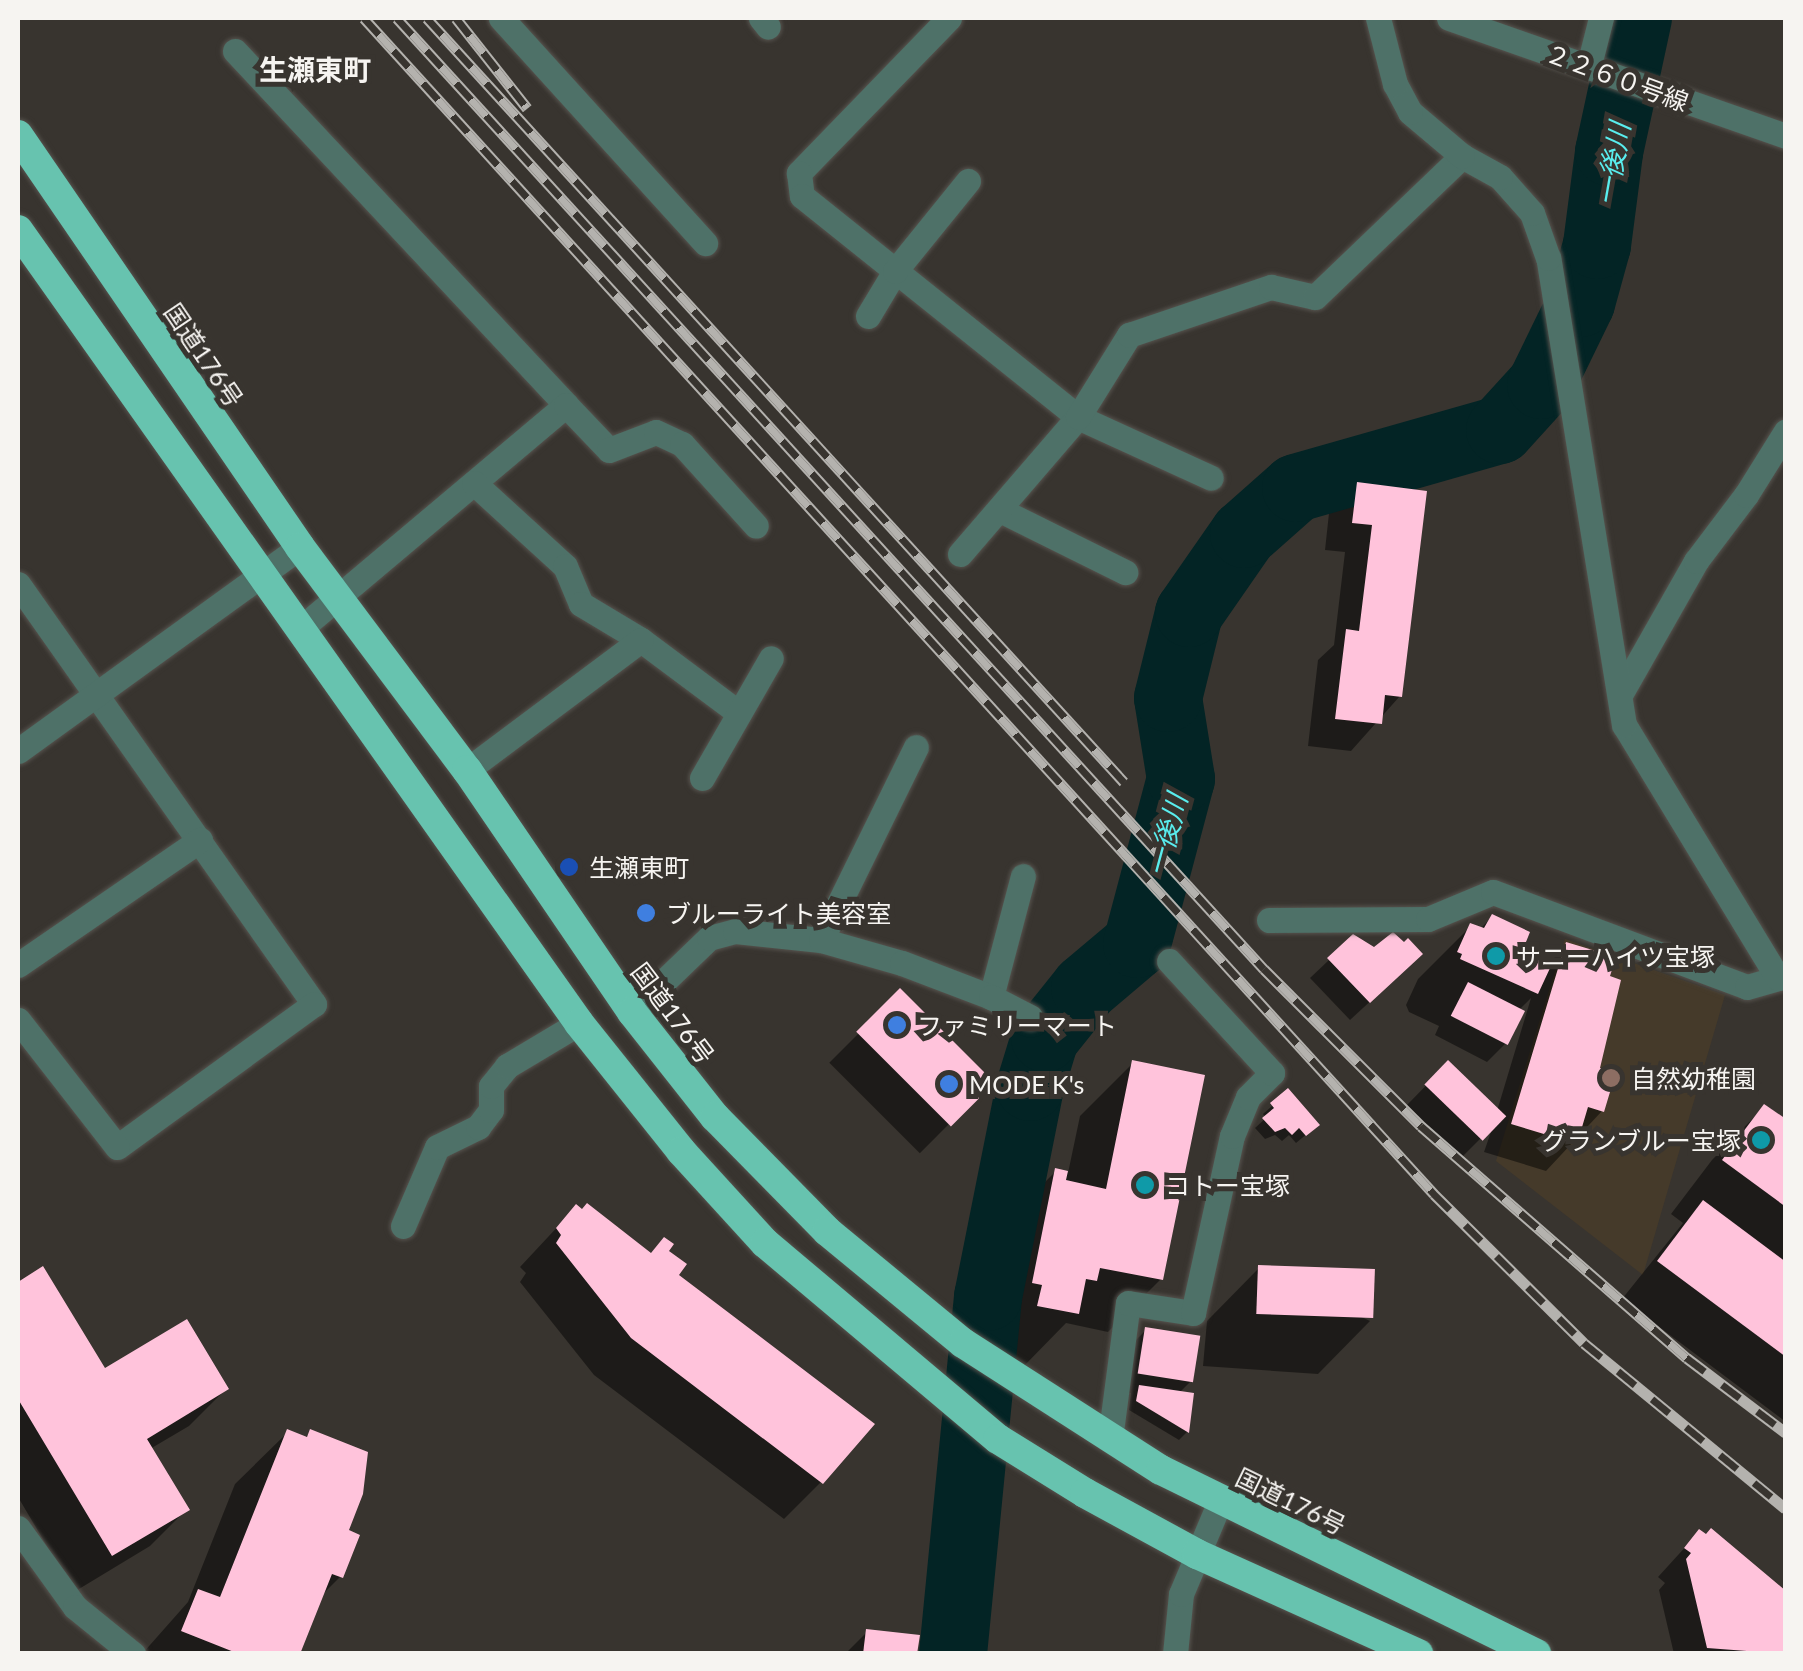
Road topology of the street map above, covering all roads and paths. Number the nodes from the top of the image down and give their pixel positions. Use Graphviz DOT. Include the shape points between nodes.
graph roads {
  1 [pos="502,18"];
  2 [pos="949,18"];
  3 [pos="1378,18"];
  4 [pos="1448,18"];
  5 [pos="1601,18"];
  6 [pos="235,50"];
  7 [pos="1597,68"];
  8 [pos="18,135"];
  9 [pos="1786,136"];
  10 [pos="1462,156"];
  11 [pos="968,181"];
  12 [pos="18,230"];
  13 [pos="706,244"];
  14 [pos="895,271"];
  15 [pos="868,316"];
  16 [pos="566,405"];
  17 [pos="1078,417"];
  18 [pos="1786,432"];
  19 [pos="1211,478"];
  20 [pos="474,483"];
  21 [pos="1000,510"];
  22 [pos="756,526"];
  23 [pos="300,547"];
  24 [pos="960,554"];
  25 [pos="1125,572"];
  26 [pos="259,576"];
  27 [pos="18,584"];
  28 [pos="339,599"];
  29 [pos="300,629"];
  30 [pos="642,640"];
  31 [pos="771,658"];
  32 [pos="96,692"];
  33 [pos="1621,693"];
  34 [pos="739,713"];
  35 [pos="916,747"];
  36 [pos="18,751"];
  37 [pos="468,770"];
  38 [pos="702,778"];
  39 [pos="200,840"];
  40 [pos="1024,876"];
  41 [pos="1268,920"];
  42 [pos="820,940"];
  43 [pos="1169,962"];
  44 [pos="18,965"];
  45 [pos="1782,982"];
  46 [pos="992,996"];
  47 [pos="632,1012"];
  48 [pos="1030,1017"];
  49 [pos="18,1020"];
  50 [pos="580,1023"];
  51 [pos="402,1226"];
  52 [pos="1110,1439"];
  53 [pos="1220,1500"];
  54 [pos="18,1528"];
  55 [pos="1197,1554"];
  56 [pos="132,1654"];
  57 [pos="1175,1654"];
  58 [pos="1418,1654"];
  59 [pos="1536,1654"];
  1 -- 13 [label="street"];
  2 -- 14 [label="street" via="799,173 802,196"];
  3 -- 10 [label="street" via="1395,84 1410,112"];
  4 -- 7 [label="street, ２２６０号線"];
  5 -- 7 [label="street"];
  6 -- 16 [label="street"];
  7 -- 9 [label="street, ２２６０号線"];
  8 -- 23 [label="highway, 国道176号"];
  10 -- 17 [label="street" via="1315,297 1271,287 1129,335"];
  10 -- 33 [label="street" via="1500,177 1532,212 1548,258"];
  11 -- 14 [label="street"];
  12 -- 26 [label="highway"];
  14 -- 15 [label="street"];
  14 -- 17 [label="street"];
  16 -- 20 [label="street"];
  16 -- 22 [label="street" via="609,450 656,432 682,444"];
  17 -- 19 [label="street"];
  17 -- 21 [label="street"];
  18 -- 33 [label="street" via="1696,560"];
  20 -- 28 [label="street"];
  20 -- 30 [label="street" via="564,566 581,604"];
  21 -- 24 [label="street"];
  21 -- 25 [label="street"];
  23 -- 26 [label="street"];
  23 -- 28 [label="highway, 国道176号"];
  26 -- 29 [label="highway"];
  26 -- 32 [label="street"];
  27 -- 32 [label="street"];
  28 -- 29 [label="street"];
  28 -- 37 [label="highway, 国道176号"];
  29 -- 50 [label="highway"];
  30 -- 34 [label="street"];
  30 -- 37 [label="street"];
  31 -- 34 [label="street"];
  32 -- 36 [label="street"];
  32 -- 39 [label="street"];
  33 -- 45 [label="street" via="1624,725"];
  34 -- 38 [label="street"];
  35 -- 42 [label="street"];
  37 -- 47 [label="highway, 国道176号"];
  39 -- 44 [label="street"];
  39 -- 49 [label="street" via="314,1004 117,1147"];
  40 -- 46 [label="street"];
  41 -- 45 [label="street" via="1428,919 1493,892 1747,987"];
  42 -- 46 [label="street"];
  42 -- 47 [label="street" via="735,931 710,938"];
  43 -- 52 [label="street" via="1272,1073 1248,1097 1232,1136 1193,1314 1128,1304"];
  46 -- 48 [label="street"];
  47 -- 52 [label="highway, 国道176号" via="715,1117 826,1231 963,1342"];
  50 -- 51 [label="street" via="507,1066 478,1127 437,1147"];
  50 -- 55 [label="highway" via="680,1152 765,1243 998,1438"];
  52 -- 53 [label="highway, 国道176号"];
  53 -- 55 [label="street"];
  53 -- 59 [label="highway, 国道176号"];
  54 -- 56 [label="street" via="75,1607"];
  55 -- 57 [label="street" via="1181,1594"];
  55 -- 58 [label="highway"];
}
